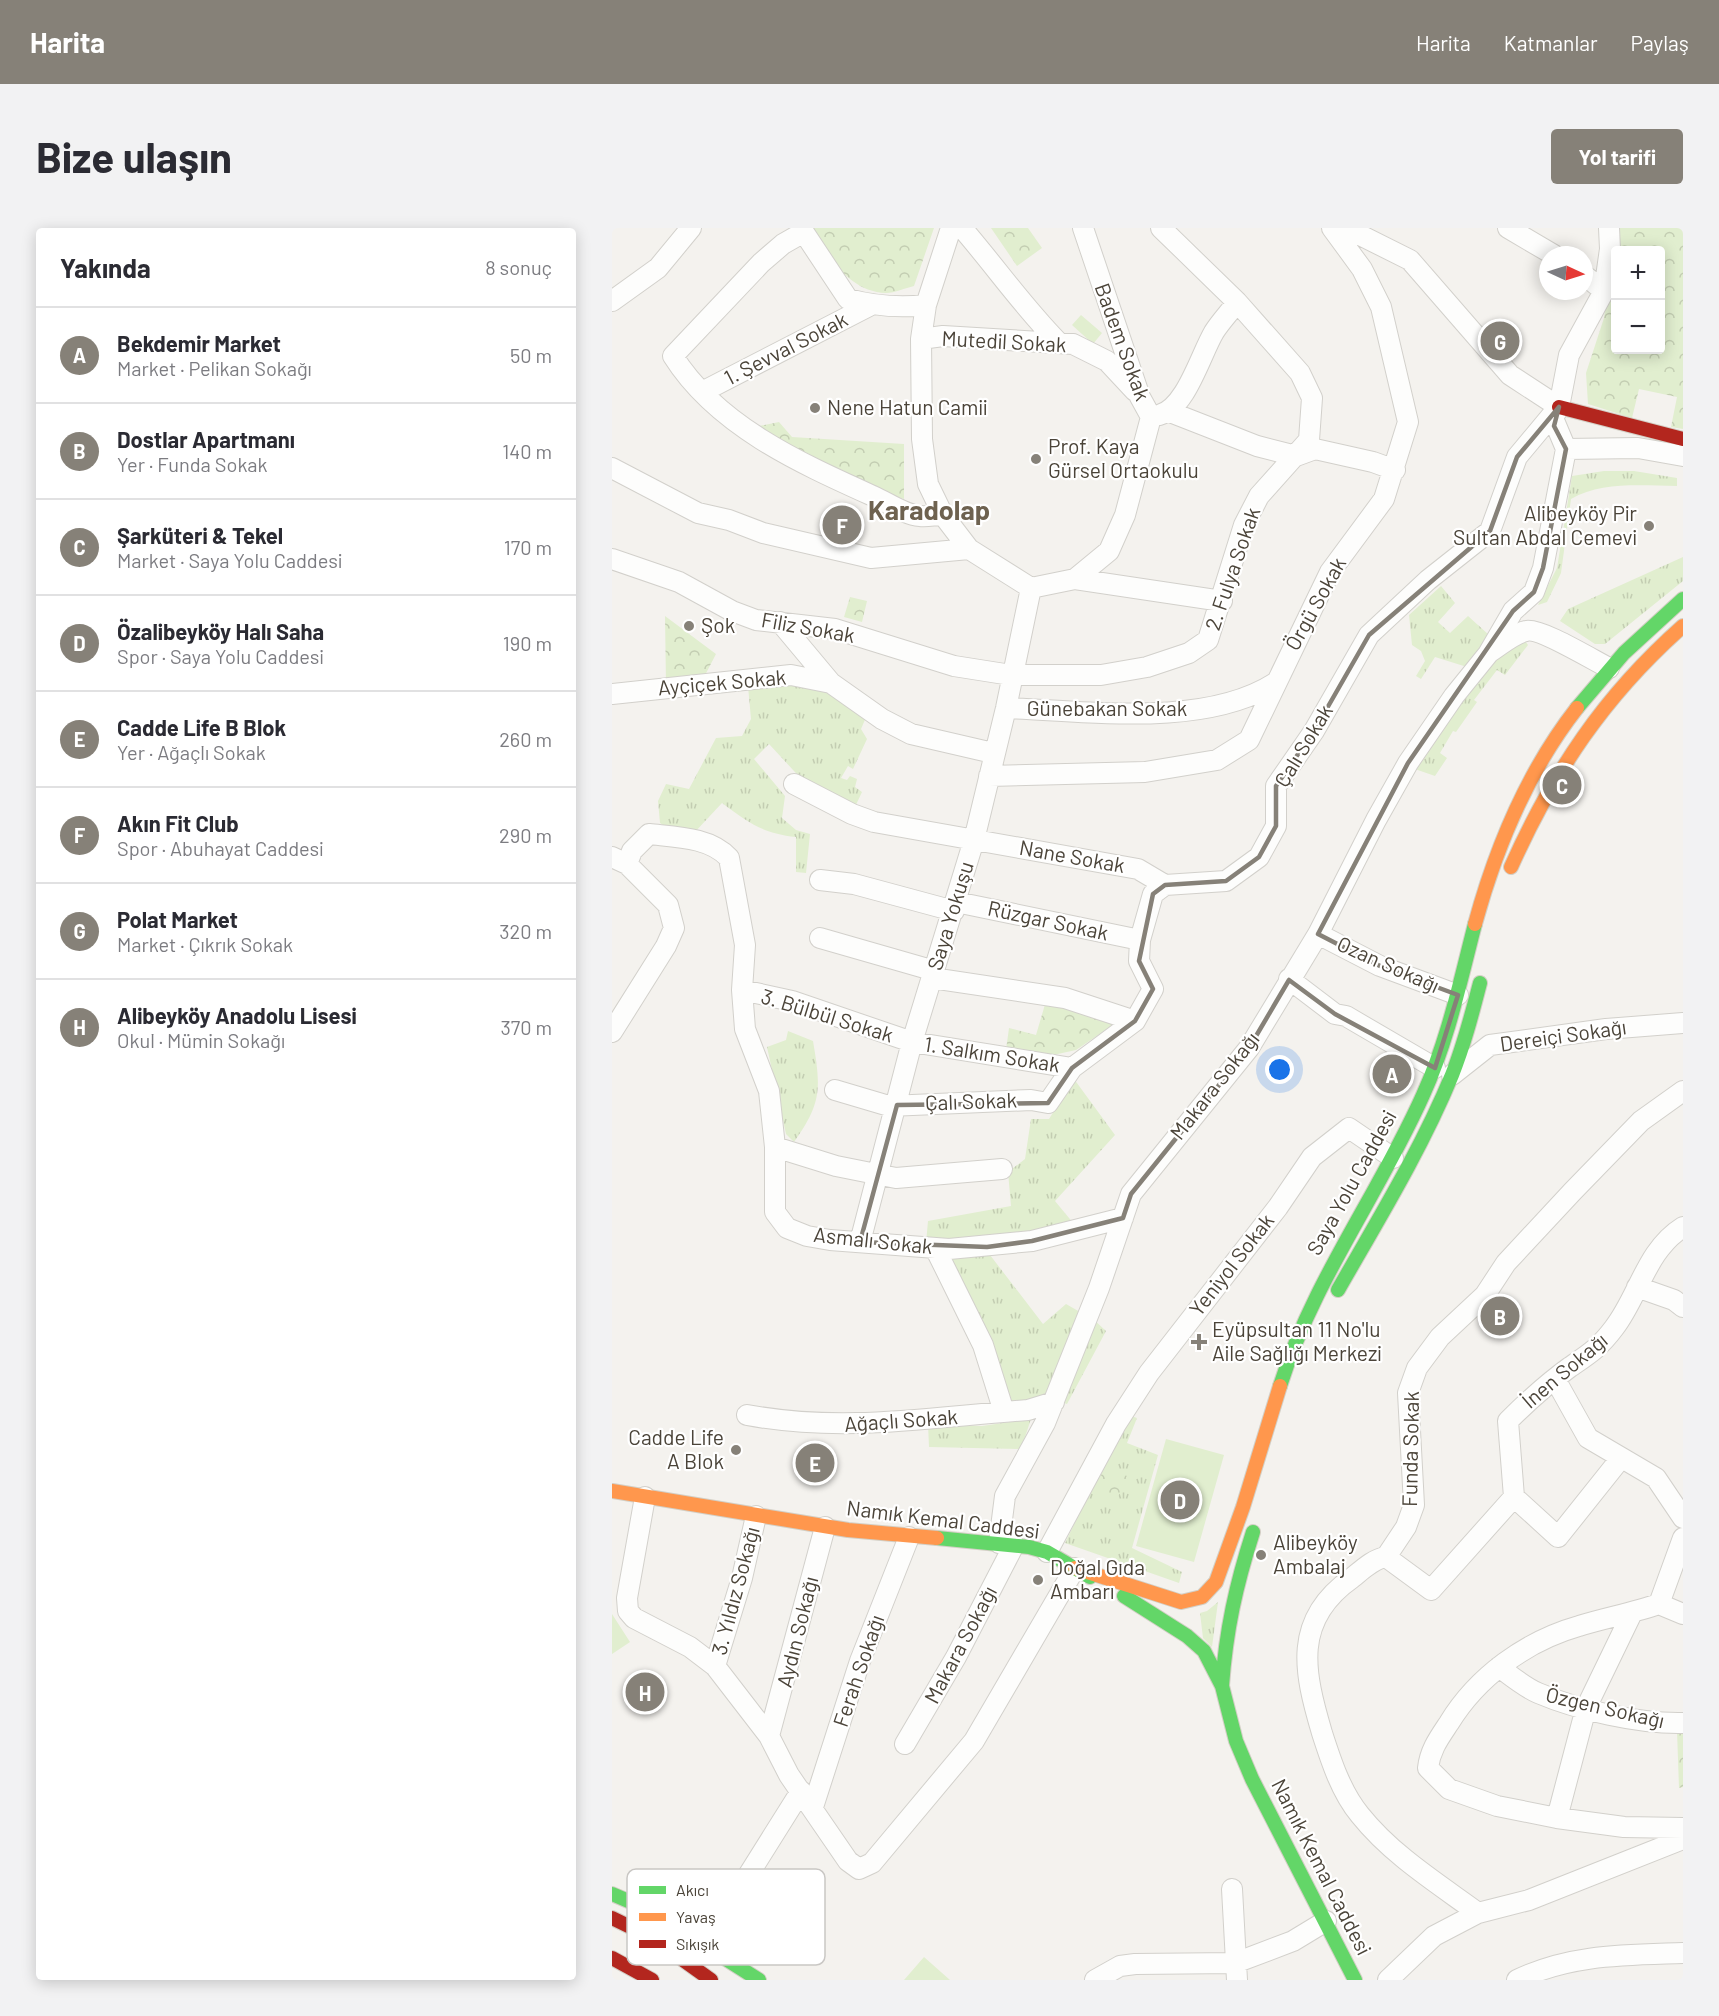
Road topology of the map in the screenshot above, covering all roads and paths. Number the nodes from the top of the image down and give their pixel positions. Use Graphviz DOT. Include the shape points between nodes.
graph roads {
  1 [pos="691,228"];
  2 [pos="951,228"];
  3 [pos="962,228"];
  4 [pos="1083,228"];
  5 [pos="1161,228"];
  6 [pos="1332,228"];
  7 [pos="1346,228"];
  8 [pos="1508,228"];
  9 [pos="1610,228"];
  10 [pos="803,230"];
  11 [pos="1539,246"];
  12 [pos="1593,282"];
  13 [pos="1604,291"];
  14 [pos="612,301"];
  15 [pos="1237,302"];
  16 [pos="871,305"];
  17 [pos="926,305"];
  18 [pos="921,339"];
  19 [pos="1059,343"];
  20 [pos="702,392"];
  21 [pos="1140,397"];
  22 [pos="1559,407"];
  23 [pos="1170,412"];
  24 [pos="1150,417"];
  25 [pos="1683,439"];
  26 [pos="1566,449"];
  27 [pos="1296,456"];
  28 [pos="1683,456"];
  29 [pos="612,468"];
  30 [pos="1395,470"];
  31 [pos="943,515"];
  32 [pos="969,549"];
  33 [pos="612,559"];
  34 [pos="1075,579"];
  35 [pos="1031,588"];
  36 [pos="1683,599"];
  37 [pos="1222,601"];
  38 [pos="780,622"];
  39 [pos="1683,626"];
  40 [pos="1488,654"];
  41 [pos="1610,668"];
  42 [pos="1011,675"];
  43 [pos="1630,678"];
  44 [pos="831,683"];
  45 [pos="1275,683"];
  46 [pos="612,694"];
  47 [pos="1006,708"];
  48 [pos="993,753"];
  49 [pos="989,776"];
  50 [pos="794,784"];
  51 [pos="974,840"];
  52 [pos="620,860"];
  53 [pos="820,879"];
  54 [pos="1505,884"];
  55 [pos="1165,885"];
  56 [pos="955,907"];
  57 [pos="1318,934"];
  58 [pos="820,938"];
  59 [pos="1140,940"];
  60 [pos="1483,970"];
  61 [pos="934,975"];
  62 [pos="1289,980"];
  63 [pos="742,990"];
  64 [pos="1458,995"];
  65 [pos="1135,1021"];
  66 [pos="1683,1023"];
  67 [pos="612,1032"];
  68 [pos="912,1042"];
  69 [pos="1072,1068"];
  70 [pos="1443,1071"];
  71 [pos="835,1090"];
  72 [pos="1683,1091"];
  73 [pos="897,1105"];
  74 [pos="775,1147"];
  75 [pos="1393,1158"];
  76 [pos="1002,1169"];
  77 [pos="876,1175"];
  78 [pos="1123,1218"];
  79 [pos="1683,1227"];
  80 [pos="860,1242"];
  81 [pos="935,1248"];
  82 [pos="1637,1287"];
  83 [pos="1332,1302"];
  84 [pos="1683,1307"];
  85 [pos="1555,1379"];
  86 [pos="1054,1401"];
  87 [pos="1004,1412"];
  88 [pos="747,1415"];
  89 [pos="1621,1458"];
  90 [pos="612,1491"];
  91 [pos="645,1497"];
  92 [pos="1514,1497"];
  93 [pos="756,1516"];
  94 [pos="1683,1518"];
  95 [pos="1257,1519"];
  96 [pos="825,1527"];
  97 [pos="909,1537"];
  98 [pos="1683,1538"];
  99 [pos="1007,1544"];
  100 [pos="1047,1552"];
  101 [pos="1386,1557"];
  102 [pos="1075,1568"];
  103 [pos="1659,1604"];
  104 [pos="1632,1613"];
  105 [pos="1683,1614"];
  106 [pos="715,1666"];
  107 [pos="1499,1667"];
  108 [pos="1222,1686"];
  109 [pos="1586,1708"];
  110 [pos="1683,1723"];
  111 [pos="769,1736"];
  112 [pos="905,1744"];
  113 [pos="801,1791"];
  114 [pos="813,1807"];
  115 [pos="1557,1818"];
  116 [pos="1683,1828"];
  117 [pos="1683,1839"];
  118 [pos="752,1869"];
  119 [pos="1232,1890"];
  120 [pos="612,1894"];
  121 [pos="627,1900"];
  122 [pos="1478,1913"];
  123 [pos="612,1918"];
  124 [pos="1326,1921"];
  125 [pos="627,1925"];
  126 [pos="1683,1953"];
  127 [pos="612,1958"];
  128 [pos="1238,1960"];
  129 [pos="627,1964"];
  130 [pos="629,1965"];
  131 [pos="690,1965"];
  132 [pos="736,1965"];
  133 [pos="652,1980"];
  134 [pos="711,1980"];
  135 [pos="759,1980"];
  136 [pos="1095,1980"];
  137 [pos="1237,1980"];
  138 [pos="1355,1980"];
  139 [pos="1388,1980"];
  140 [pos="1517,1980"];
  1 -- 14 [label="street" via="658,268"];
  2 -- 17 [label="street"];
  3 -- 19 [label="street"];
  4 -- 21 [label="street, Badem Sokak"];
  5 -- 15 [label="street, 2. Fulya Sokak"];
  6 -- 30 [label="street, Örgü Sokak" via="1362,269 1381,307 1396,363 1408,422"];
  7 -- 22 [label="street" via="1410,260 1510,375"];
  8 -- 11 [label="street"];
  9 -- 13 [label="street"];
  10 -- 16 [label="street" via="848,299"];
  10 -- 20 [label="street" via="761,263 673,356 686,377"];
  12 -- 13 [label="street"];
  13 -- 22 [label="street" via="1569,355"];
  15 -- 23 [label="street" via="1216,329 1184,396"];
  15 -- 27 [label="street, 2. Fulya Sokak" via="1300,373 1312,398 1310,440"];
  16 -- 17 [label="street"];
  16 -- 20 [label="street, 1. Şevval Sokak"];
  17 -- 18 [label="street"];
  18 -- 19 [label="street, Mutedil Sokak" via="943,336"];
  18 -- 31 [label="street" via="922,439 928,484"];
  19 -- 21 [label="street, Mutedil Sokak" via="1074,344 1107,361"];
  20 -- 31 [label="street" via="747,429 800,463 918,516"];
  21 -- 24 [label="street, Badem Sokak"];
  22 -- 25 [label="main road"];
  22 -- 26 [label="street" via="1554,426"];
  22 -- 55 [label="street, Çalı Sokak" via="1517,457 1490,531 1428,580 1369,635 1314,731 1276,786 1276,826 1259,857 1226,881"];
  23 -- 24 [label="street"];
  23 -- 27 [label="street" via="1257,446"];
  24 -- 34 [label="street, Badem Sokak" via="1125,515 1109,550"];
  26 -- 28 [label="street" via="1638,448"];
  26 -- 40 [label="street" via="1543,568 1534,592 1513,611"];
  27 -- 30 [label="street" via="1315,449"];
  27 -- 37 [label="street, 2. Fulya Sokak" via="1259,495 1244,525"];
  29 -- 32 [label="street" via="698,513 871,558"];
  30 -- 45 [label="street, Örgü Sokak" via="1384,499 1330,572"];
  31 -- 32 [label="street"];
  32 -- 35 [label="street"];
  33 -- 38 [label="street, Filiz Sokak" via="679,582 740,614"];
  34 -- 35 [label="street"];
  34 -- 37 [label="street"];
  35 -- 42 [label="street, Saya Yokuşu"];
  36 -- 41 [label="main road, Saya Yolu Caddesi"];
  37 -- 42 [label="street, 2. Fulya Sokak" via="1208,640 1190,653 1147,667 1101,675"];
  38 -- 42 [label="street, Filiz Sokak" via="835,628 954,666"];
  38 -- 44 [label="street"];
  39 -- 43 [label="main road"];
  40 -- 41 [label="street" via="1527,630 1543,632"];
  40 -- 57 [label="street, Makara Sokağı" via="1408,763"];
  41 -- 43 [label="main road"];
  41 -- 64 [label="main road, Saya Yolu Caddesi" via="1548,751 1509,823 1495,859"];
  42 -- 47 [label="street, Saya Yokuşu"];
  43 -- 54 [label="main road" via="1577,740 1549,785"];
  44 -- 46 [label="street, Ayçiçek Sokak" via="791,675"];
  44 -- 48 [label="street, Ayçiçek Sokak" via="911,734"];
  45 -- 47 [label="street, Günebakan Sokak" via="1259,693 1198,709 1140,712"];
  45 -- 49 [label="street, Örgü Sokak" via="1249,740 1217,760 1145,772"];
  47 -- 48 [label="street, Saya Yokuşu"];
  48 -- 49 [label="street, Saya Yokuşu"];
  49 -- 51 [label="street, Saya Yokuşu"];
  50 -- 51 [label="street, Nane Sokak" via="874,822"];
  51 -- 55 [label="street, Nane Sokak" via="1138,869"];
  51 -- 56 [label="street, Saya Yokuşu"];
  52 -- 63 [label="street, Asmalı Sokak" via="649,834 719,847 729,858 745,945"];
  52 -- 67 [label="street, Asmalı Sokak" via="668,905 674,928"];
  53 -- 56 [label="street, Rüzgar Sokak"];
  55 -- 59 [label="street, Çalı Sokak" via="1153,894"];
  56 -- 59 [label="street, Rüzgar Sokak" via="1061,922"];
  56 -- 61 [label="street, Saya Yokuşu"];
  57 -- 62 [label="street, Makara Sokağı"];
  57 -- 64 [label="street, Ozan Sokağı" via="1380,966"];
  58 -- 61 [label="street"];
  59 -- 65 [label="street, Çalı Sokak" via="1139,961 1153,989"];
  60 -- 70 [label="main road, Saya Yolu Caddesi" via="1468,1028"];
  61 -- 65 [label="street" via="1065,998"];
  61 -- 68 [label="street, Saya Yokuşu"];
  62 -- 70 [label="street" via="1335,1014 1346,1016"];
  62 -- 78 [label="street, Makara Sokağı" via="1249,1048 1131,1194"];
  63 -- 68 [label="street, 3. Bülbül Sokak" via="792,1001"];
  63 -- 74 [label="street, Asmalı Sokak" via="745,1029 769,1091"];
  64 -- 70 [label="main road, Saya Yolu Caddesi"];
  65 -- 69 [label="street, Çalı Sokak"];
  66 -- 70 [label="street, Dereiçi Sokağı" via="1490,1045"];
  68 -- 69 [label="street, 1. Salkım Sokak"];
  68 -- 73 [label="street, Saya Yokuşu"];
  69 -- 73 [label="street, Çalı Sokak" via="1048,1103 1031,1100"];
  70 -- 75 [label="main road, Saya Yolu Caddesi"];
  70 -- 83 [label="main road, Saya Yolu Caddesi" via="1436,1110"];
  71 -- 73 [label="street"];
  72 -- 101 [label="street, Funda Sokak" via="1641,1121 1573,1191 1506,1263 1485,1295 1440,1337 1417,1368 1408,1393 1414,1505 1406,1527"];
  73 -- 77 [label="street, Saya Yokuşu"];
  74 -- 77 [label="street"];
  74 -- 80 [label="street, Asmalı Sokak" via="775,1212 787,1228 807,1236"];
  75 -- 100 [label="street, Yeniyol Sokak" via="1349,1128 1312,1157 1149,1373 1116,1424"];
  75 -- 102 [label="main road, Saya Yolu Caddesi" via="1366,1200 1303,1321 1230,1548 1214,1586 1194,1601 1181,1602"];
  76 -- 77 [label="street" via="896,1178"];
  77 -- 80 [label="street, Saya Yokuşu"];
  78 -- 81 [label="street, Asmalı Sokak" via="1032,1241"];
  78 -- 86 [label="street, Makara Sokağı"];
  79 -- 82 [label="street, İnen Sokağı" via="1645,1269"];
  80 -- 81 [label="street, Asmalı Sokak"];
  81 -- 87 [label="street" via="983,1345"];
  82 -- 84 [label="street"];
  82 -- 85 [label="street, İnen Sokağı" via="1615,1327 1589,1357"];
  85 -- 89 [label="street" via="1588,1438"];
  85 -- 92 [label="street, İnen Sokağı" via="1508,1422"];
  86 -- 87 [label="street, Ağaçlı Sokak" via="1028,1410"];
  86 -- 99 [label="street, Makara Sokağı" via="1005,1496"];
  87 -- 88 [label="street, Ağaçlı Sokak" via="848,1425 806,1424"];
  89 -- 92 [label="street" via="1558,1536"];
  89 -- 94 [label="street" via="1656,1478"];
  90 -- 91 [label="main road, Namık Kemal Caddesi"];
  91 -- 93 [label="main road, Namık Kemal Caddesi"];
  91 -- 106 [label="street" via="628,1611"];
  92 -- 101 [label="street" via="1431,1590"];
  93 -- 96 [label="main road, Namık Kemal Caddesi"];
  93 -- 106 [label="street, 3. Yıldız Sokağı"];
  95 -- 108 [label="main road" via="1233,1598"];
  96 -- 97 [label="main road, Namık Kemal Caddesi"];
  96 -- 111 [label="street, Aydın Sokağı"];
  97 -- 99 [label="main road, Namık Kemal Caddesi"];
  97 -- 114 [label="street, Ferah Sokağı" via="860,1661"];
  98 -- 103 [label="street"];
  99 -- 100 [label="main road, Namık Kemal Caddesi"];
  99 -- 112 [label="street, Makara Sokağı" via="956,1657"];
  100 -- 102 [label="main road, Namık Kemal Caddesi"];
  101 -- 122 [label="street, Funda Sokak" via="1343,1584 1319,1610 1307,1656 1308,1686 1333,1767 1359,1814 1400,1856"];
  102 -- 108 [label="main road, Namık Kemal Caddesi" via="1197,1643"];
  102 -- 114 [label="street" via="974,1741 872,1863 859,1869 848,1861"];
  103 -- 104 [label="street"];
  103 -- 105 [label="street"];
  104 -- 107 [label="street" via="1576,1626 1522,1651"];
  104 -- 109 [label="street"];
  106 -- 111 [label="street"];
  107 -- 109 [label="street, Özgen Sokağı" via="1536,1692"];
  107 -- 115 [label="street" via="1462,1702 1430,1753 1428,1768 1449,1789 1497,1806"];
  108 -- 124 [label="main road, Namık Kemal Caddesi" via="1236,1741 1252,1779"];
  109 -- 110 [label="street, Özgen Sokağı" via="1658,1724"];
  109 -- 115 [label="street"];
  111 -- 113 [label="street"];
  113 -- 114 [label="street"];
  113 -- 118 [label="street"];
  115 -- 116 [label="street" via="1624,1827"];
  117 -- 122 [label="street" via="1529,1900"];
  119 -- 128 [label="street"];
  120 -- 121 [label="main road"];
  122 -- 139 [label="street" via="1434,1936"];
  123 -- 125 [label="main road"];
  124 -- 128 [label="street" via="1293,1941"];
  124 -- 138 [label="main road, Namık Kemal Caddesi"];
  126 -- 140 [label="street" via="1597,1956 1545,1966"];
  127 -- 129 [label="main road"];
  128 -- 136 [label="street" via="1212,1965 1134,1964 1120,1966"];
  128 -- 137 [label="street"];
  130 -- 133 [label="main road"];
  131 -- 134 [label="main road"];
  132 -- 135 [label="main road"];
}
